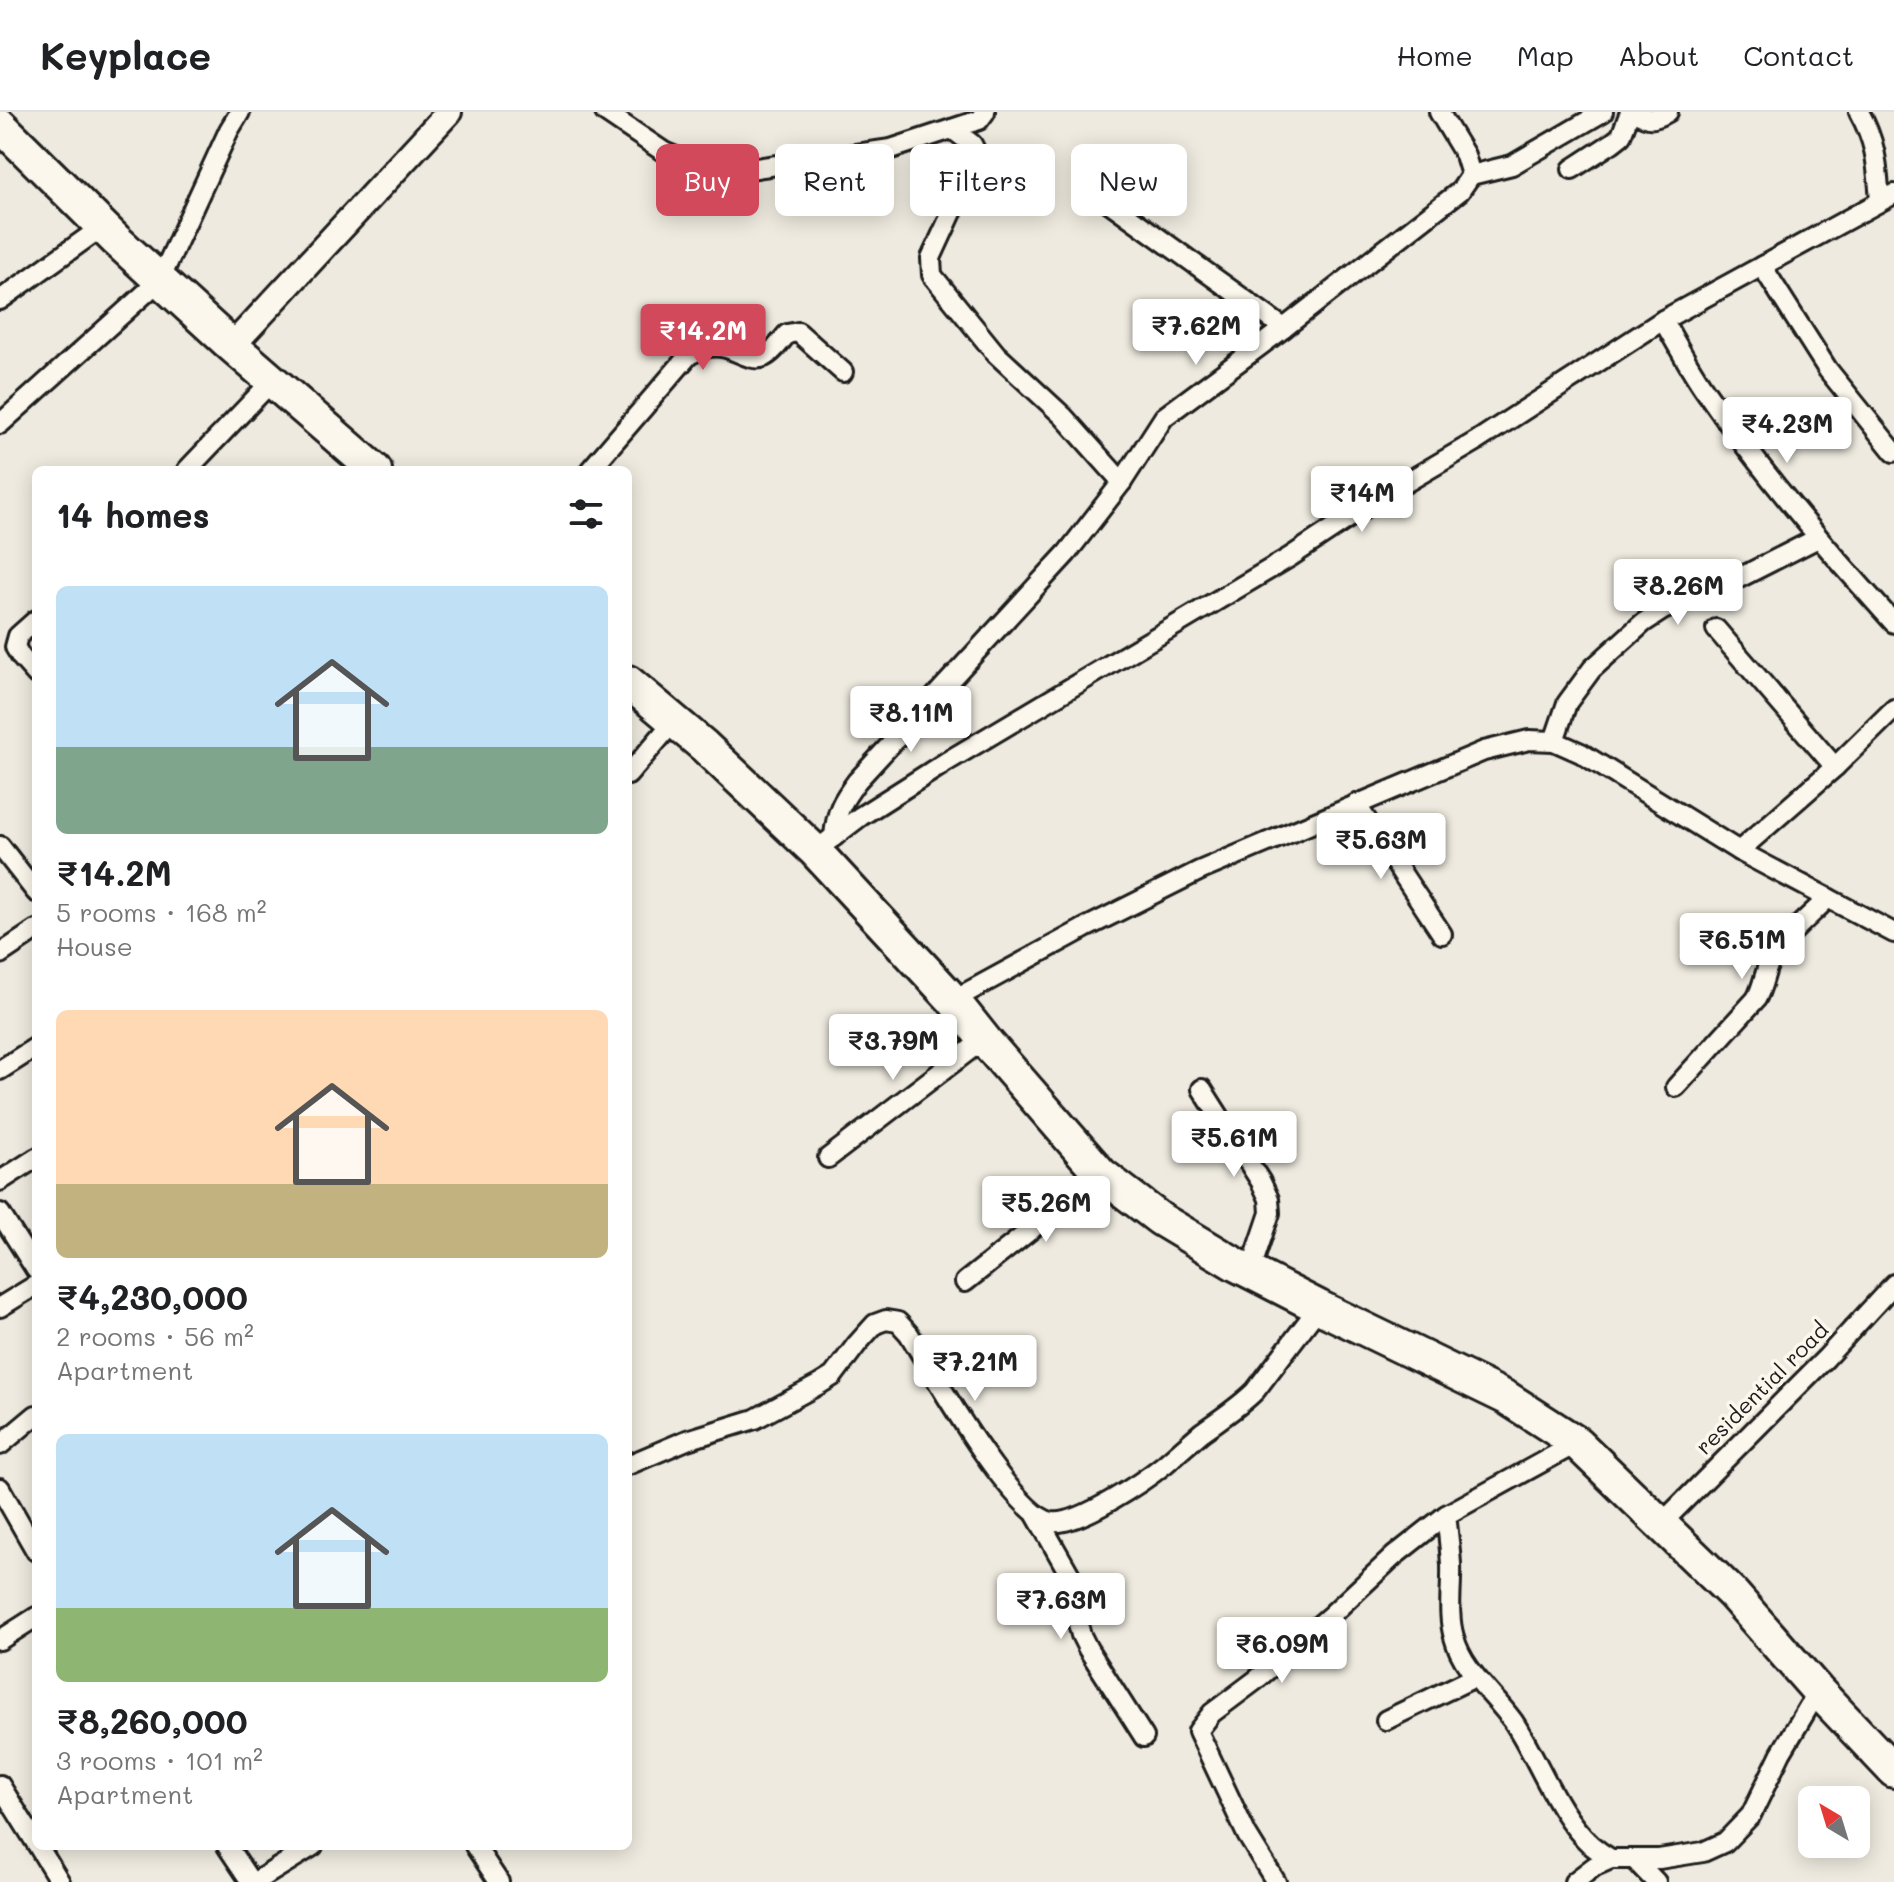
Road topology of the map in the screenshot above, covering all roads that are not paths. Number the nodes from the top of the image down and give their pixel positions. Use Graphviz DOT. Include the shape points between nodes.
graph roads {
  1 [pos="240,112"];
  2 [pos="449,112"];
  3 [pos="605,112"];
  4 [pos="985,112"];
  5 [pos="1439,112"];
  6 [pos="1603,112"];
  7 [pos="1632,112"];
  8 [pos="1668,112"];
  9 [pos="1859,112"];
  10 [pos="0,125"];
  11 [pos="952,129"];
  12 [pos="1572,169"];
  13 [pos="1471,175"];
  14 [pos="1887,198"];
  15 [pos="1128,216"];
  16 [pos="102,227"];
  17 [pos="1762,266"];
  18 [pos="160,280"];
  19 [pos="0,300"];
  20 [pos="1663,320"];
  21 [pos="1284,328"];
  22 [pos="232,346"];
  23 [pos="843,372"];
  24 [pos="272,381"];
  25 [pos="0,424"];
  26 [pos="1894,452"];
  27 [pos="191,466"];
  28 [pos="370,466"];
  29 [pos="593,466"];
  30 [pos="1122,482"];
  31 [pos="1818,538"];
  32 [pos="1894,623"];
  33 [pos="32,624"];
  34 [pos="1716,629"];
  35 [pos="32,669"];
  36 [pos="632,685"];
  37 [pos="674,721"];
  38 [pos="1890,722"];
  39 [pos="1554,741"];
  40 [pos="1835,767"];
  41 [pos="632,770"];
  42 [pos="1356,804"];
  43 [pos="824,844"];
  44 [pos="0,846"];
  45 [pos="1739,851"];
  46 [pos="32,887"];
  47 [pos="1828,898"];
  48 [pos="32,933"];
  49 [pos="1894,933"];
  50 [pos="1442,934"];
  51 [pos="0,954"];
  52 [pos="953,1000"];
  53 [pos="984,1039"];
  54 [pos="32,1050"];
  55 [pos="0,1070"];
  56 [pos="1676,1087"];
  57 [pos="1202,1089"];
  58 [pos="828,1158"];
  59 [pos="32,1161"];
  60 [pos="1101,1174"];
  61 [pos="0,1181"];
  62 [pos="0,1213"];
  63 [pos="32,1264"];
  64 [pos="1250,1272"];
  65 [pos="965,1282"];
  66 [pos="1894,1284"];
  67 [pos="32,1287"];
  68 [pos="0,1307"];
  69 [pos="1319,1307"];
  70 [pos="32,1418"];
  71 [pos="1577,1443"];
  72 [pos="0,1445"];
  73 [pos="632,1463"];
  74 [pos="0,1488"];
  75 [pos="1036,1515"];
  76 [pos="1446,1515"];
  77 [pos="1661,1524"];
  78 [pos="32,1544"];
  79 [pos="32,1620"];
  80 [pos="0,1640"];
  81 [pos="1475,1677"];
  82 [pos="1818,1691"];
  83 [pos="1386,1720"];
  84 [pos="1144,1737"];
  85 [pos="1894,1771"];
  86 [pos="0,1785"];
  87 [pos="32,1836"];
  88 [pos="41,1850"];
  89 [pos="230,1850"];
  90 [pos="306,1850"];
  91 [pos="478,1850"];
  92 [pos="1611,1859"];
  93 [pos="1635,1860"];
  94 [pos="60,1882"];
  95 [pos="253,1882"];
  96 [pos="499,1882"];
  97 [pos="1276,1882"];
  98 [pos="1574,1882"];
  99 [pos="1656,1882"];
  1 -- 18 [label="street"];
  2 -- 22 [label="street"];
  3 -- 11 [label="street" via="664,152 698,166 735,171 891,149"];
  4 -- 11 [label="street" via="979,120"];
  5 -- 13 [label="street"];
  6 -- 13 [label="street" via="1512,165"];
  7 -- 8 [label="street" via="1653,120"];
  7 -- 12 [label="street" via="1621,136"];
  9 -- 14 [label="street" via="1872,139"];
  10 -- 16 [label="highway"];
  11 -- 30 [label="street" via="972,144 978,156 931,258 932,275 996,354 1063,416"];
  13 -- 21 [label="street" via="1460,191"];
  14 -- 17 [label="street"];
  15 -- 21 [label="street"];
  16 -- 18 [label="highway"];
  16 -- 19 [label="street"];
  17 -- 20 [label="street"];
  17 -- 26 [label="street" via="1828,370"];
  18 -- 22 [label="highway"];
  18 -- 25 [label="street"];
  20 -- 31 [label="street" via="1704,388"];
  20 -- 43 [label="street" via="1290,557 946,762"];
  21 -- 30 [label="street" via="1164,417"];
  22 -- 24 [label="highway"];
  23 -- 29 [label="street" via="798,332 787,334 761,359 720,346 705,348 689,355"];
  24 -- 27 [label="street"];
  24 -- 28 [label="highway"];
  30 -- 43 [label="street" via="1067,553 857,781 841,802"];
  31 -- 32 [label="street"];
  31 -- 39 [label="street" via="1643,623 1592,669 1567,703"];
  33 -- 35 [label="street" via="18,636 15,647"];
  34 -- 40 [label="street"];
  36 -- 37 [label="highway"];
  37 -- 41 [label="street"];
  37 -- 43 [label="highway"];
  38 -- 40 [label="street"];
  39 -- 42 [label="street" via="1529,740 1484,751"];
  39 -- 45 [label="street"];
  40 -- 45 [label="street"];
  42 -- 50 [label="street"];
  42 -- 52 [label="street" via="1199,871"];
  43 -- 52 [label="highway"];
  44 -- 46 [label="street"];
  45 -- 47 [label="street"];
  47 -- 49 [label="street"];
  47 -- 56 [label="street" via="1775,952 1756,999"];
  48 -- 51 [label="street"];
  52 -- 53 [label="highway"];
  53 -- 58 [label="street"];
  53 -- 60 [label="highway"];
  54 -- 55 [label="street"];
  57 -- 64 [label="street" via="1269,1199 1270,1213"];
  59 -- 61 [label="street"];
  60 -- 64 [label="highway" via="1160,1219"];
  60 -- 65 [label="street"];
  62 -- 63 [label="street"];
  64 -- 69 [label="highway"];
  66 -- 77 [label="street, residential road"];
  67 -- 68 [label="street"];
  69 -- 71 [label="highway" via="1507,1398"];
  69 -- 75 [label="street" via="1255,1391 1163,1466 1077,1519 1052,1522"];
  70 -- 72 [label="street"];
  71 -- 76 [label="street"];
  71 -- 77 [label="highway"];
  73 -- 75 [label="street" via="755,1419 820,1384 833,1376 875,1324 886,1320 898,1322 909,1334 966,1428"];
  74 -- 78 [label="street"];
  75 -- 84 [label="street" via="1070,1575 1081,1635"];
  76 -- 81 [label="street" via="1453,1636"];
  76 -- 97 [label="street" via="1212,1713 1198,1731 1247,1835"];
  77 -- 82 [label="highway" via="1732,1593"];
  79 -- 80 [label="street"];
  81 -- 83 [label="street"];
  81 -- 92 [label="street" via="1515,1724 1564,1810 1591,1845"];
  82 -- 85 [label="highway"];
  82 -- 93 [label="street" via="1751,1815 1725,1842 1703,1852"];
  86 -- 87 [label="street"];
  88 -- 94 [label="street"];
  89 -- 95 [label="street"];
  90 -- 95 [label="street"];
  91 -- 96 [label="street"];
  92 -- 93 [label="street"];
  92 -- 98 [label="street"];
  93 -- 99 [label="street"];
}
